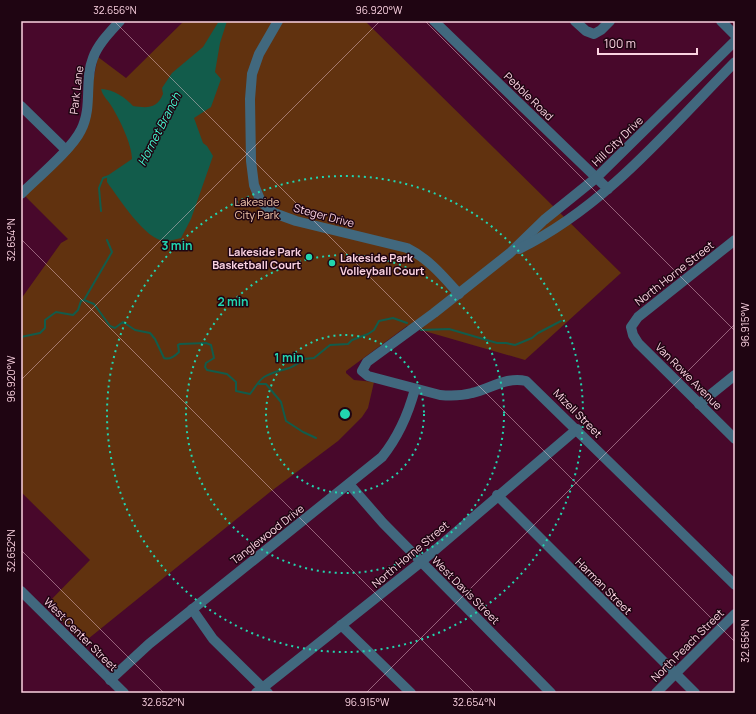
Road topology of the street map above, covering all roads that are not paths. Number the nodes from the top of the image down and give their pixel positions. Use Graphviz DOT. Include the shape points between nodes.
graph roads {
  1 [pos="120,21"];
  2 [pos="278,21"];
  3 [pos="434,21"];
  4 [pos="575,21"];
  5 [pos="610,21"];
  6 [pos="721,21"];
  7 [pos="735,35"];
  8 [pos="735,41"];
  9 [pos="735,62"];
  10 [pos="21,106"];
  11 [pos="66,150"];
  12 [pos="596,178"];
  13 [pos="608,189"];
  14 [pos="21,194"];
  15 [pos="735,240"];
  16 [pos="510,253"];
  17 [pos="459,294"];
  18 [pos="631,327"];
  19 [pos="362,371"];
  20 [pos="735,375"];
  21 [pos="414,389"];
  22 [pos="699,404"];
  23 [pos="577,429"];
  24 [pos="735,439"];
  25 [pos="349,484"];
  26 [pos="497,496"];
  27 [pos="421,562"];
  28 [pos="735,585"];
  29 [pos="21,591"];
  30 [pos="192,609"];
  31 [pos="735,614"];
  32 [pos="341,625"];
  33 [pos="675,674"];
  34 [pos="110,680"];
  35 [pos="262,691"];
  36 [pos="124,693"];
  37 [pos="411,693"];
  38 [pos="551,693"];
  39 [pos="656,693"];
  40 [pos="695,693"];
  1 -- 11 [label="street, Park Lane" via="99,46 92,59 82,129"];
  2 -- 17 [label="street, Steger Drive" via="259,54 252,74 251,161 254,185 261,202 274,213 296,221 407,248 420,254"];
  3 -- 12 [label="street, Pebble Road"];
  4 -- 5 [label="street" via="586,31 594,34"];
  6 -- 7 [label="street"];
  8 -- 12 [label="street, Hill City Drive"];
  9 -- 13 [label="street, Hill City Drive"];
  10 -- 11 [label="street"];
  11 -- 14 [label="street, Park Lane"];
  12 -- 13 [label="street, Pebble Road"];
  12 -- 16 [label="street, Hill City Drive" via="544,220"];
  13 -- 16 [label="street, Hill City Drive" via="567,222"];
  15 -- 18 [label="street, North Horne Street" via="638,317"];
  16 -- 17 [label="street, Hill City Drive"];
  17 -- 19 [label="street, Hill City Drive" via="366,362"];
  18 -- 22 [label="street, Van Rowe Avenue" via="638,343"];
  19 -- 21 [label="street, Mizell Street" via="368,376"];
  20 -- 22 [label="street"];
  21 -- 23 [label="street, Mizell Street" via="440,395 461,396 512,379 522,380 533,386"];
  21 -- 25 [label="street, Tanglewood Drive" via="406,421 393,444 382,457"];
  22 -- 24 [label="street, Van Rowe Avenue"];
  23 -- 26 [label="street, North Horne Street"];
  23 -- 28 [label="street, Mizell Street"];
  25 -- 27 [label="street, West Davis Street"];
  25 -- 30 [label="street, Tanglewood Drive"];
  26 -- 27 [label="street, North Horne Street"];
  26 -- 33 [label="street, Harman Street"];
  27 -- 32 [label="street, North Horne Street"];
  27 -- 38 [label="street, West Davis Street"];
  29 -- 34 [label="street, West Center Street"];
  30 -- 34 [label="street, Tanglewood Drive"];
  30 -- 35 [label="street" via="213,639"];
  31 -- 33 [label="street, North Peach Street"];
  32 -- 35 [label="street, North Horne Street"];
  32 -- 37 [label="street"];
  33 -- 39 [label="street, North Peach Street"];
  33 -- 40 [label="street, Harman Street"];
  34 -- 36 [label="street, West Center Street"];
}
